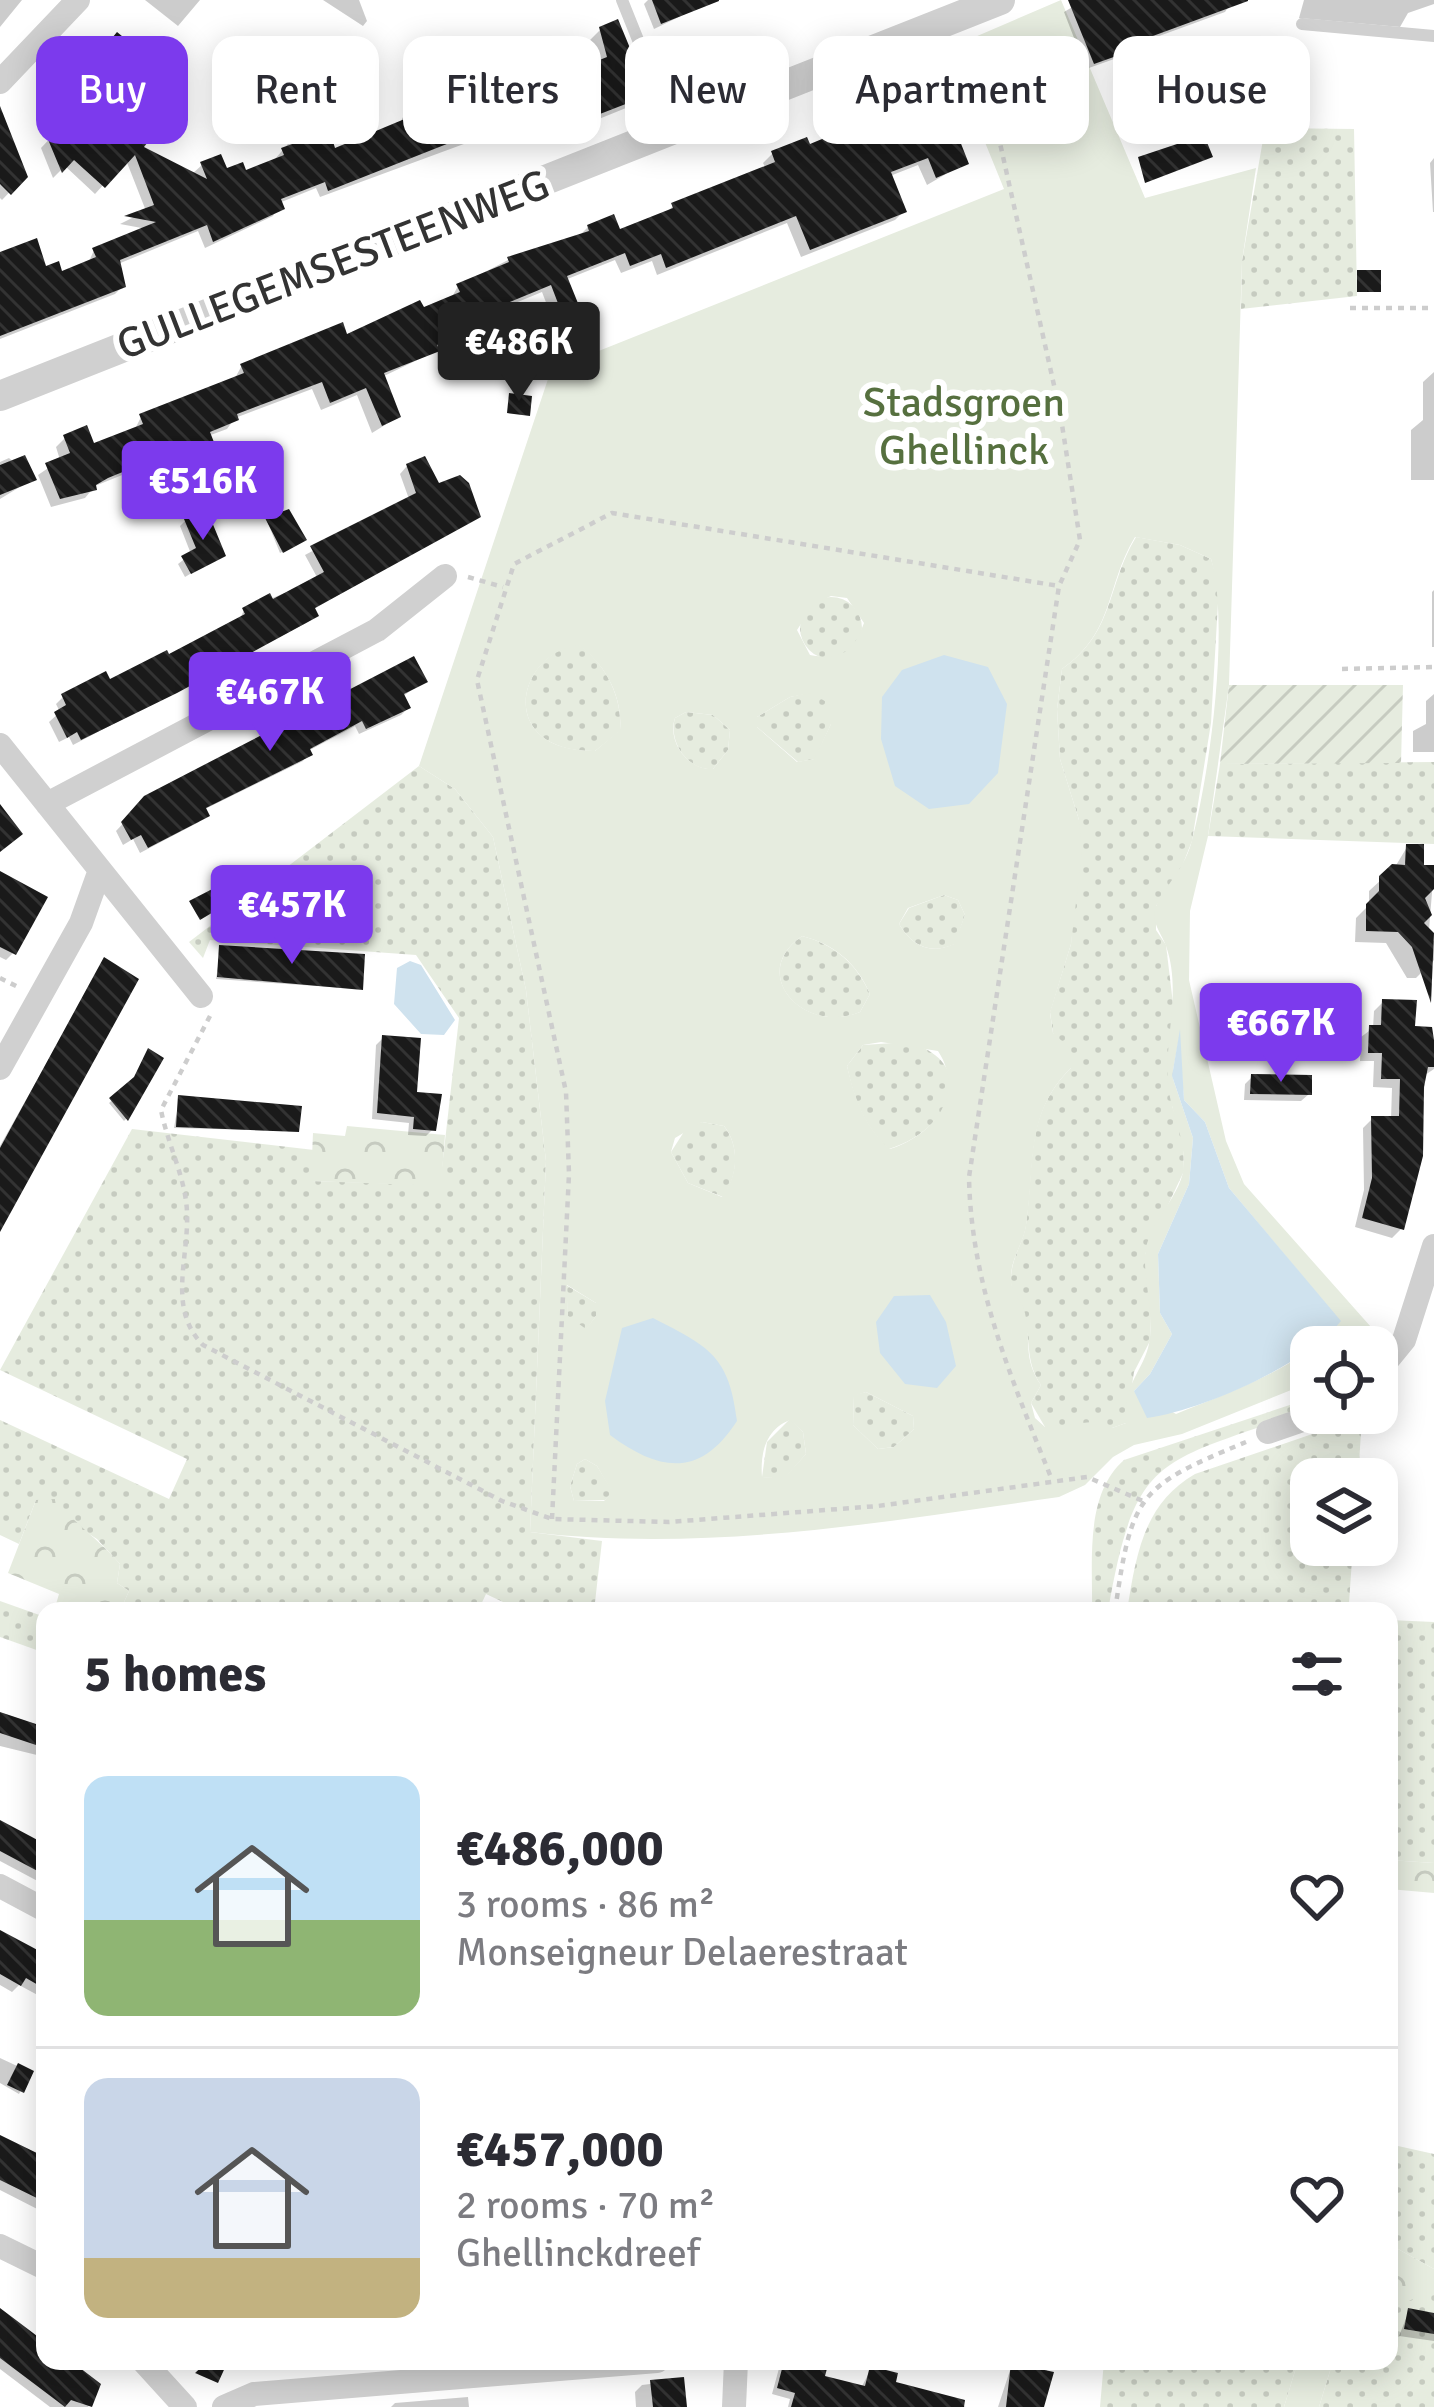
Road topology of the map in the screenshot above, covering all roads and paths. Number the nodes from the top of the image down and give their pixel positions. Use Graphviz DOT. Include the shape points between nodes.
graph roads {
  1 [pos="78,0"];
  2 [pos="622,0"];
  3 [pos="986,6"];
  4 [pos="1303,24"];
  5 [pos="637,36"];
  6 [pos="1434,36"];
  7 [pos="0,82"];
  8 [pos="789,85"];
  9 [pos="639,144"];
  10 [pos="1350,308"];
  11 [pos="1434,308"];
  12 [pos="0,396"];
  13 [pos="445,576"];
  14 [pos="1058,586"];
  15 [pos="503,587"];
  16 [pos="1434,667"];
  17 [pos="1342,669"];
  18 [pos="0,745"];
  19 [pos="47,804"];
  20 [pos="100,870"];
  21 [pos="201,996"];
  22 [pos="0,1068"];
  23 [pos="1434,1246"];
  24 [pos="1398,1347"];
  25 [pos="1290,1424"];
  26 [pos="1268,1432"];
  27 [pos="1052,1480"];
  28 [pos="1143,1501"];
  29 [pos="551,1519"];
  30 [pos="1116,1602"];
  31 [pos="0,1886"];
  32 [pos="36,1905"];
  33 [pos="0,2246"];
  34 [pos="36,2264"];
  35 [pos="151,2370"];
  36 [pos="507,2370"];
  37 [pos="736,2370"];
  38 [pos="185,2407"];
  39 [pos="224,2407"];
  40 [pos="734,2407"];
  1 -- 7 [label="street"];
  2 -- 5 [label="lane"];
  3 -- 8 [label="street, GULLEGEMSESTEENWEG"];
  3 -- 14 [label="path" via="1080,540"];
  4 -- 6 [label="lane"];
  9 -- 12 [label="street, GULLEGEMSESTEENWEG"];
  10 -- 11 [label="path"];
  13 -- 15 [label="path"];
  13 -- 19 [label="street" via="377,630"];
  14 -- 15 [label="path" via="612,514 518,560"];
  14 -- 27 [label="path" via="969,1177 970,1238 985,1306"];
  15 -- 29 [label="path" via="477,680 568,1123"];
  16 -- 17 [label="path"];
  18 -- 19 [label="street"];
  19 -- 20 [label="street"];
  20 -- 21 [label="street"];
  20 -- 22 [label="street" via="81,923"];
  21 -- 29 [label="path" via="212,1014 161,1110 186,1201 182,1314 190,1332 502,1501"];
  23 -- 24 [label="street"];
  25 -- 26 [label="street"];
  26 -- 28 [label="path" via="1161,1480"];
  27 -- 28 [label="path" via="1087,1477"];
  27 -- 29 [label="path" via="774,1516"];
  28 -- 30 [label="path"];
  31 -- 32 [label="street"];
  33 -- 34 [label="street"];
  35 -- 38 [label="street"];
  36 -- 39 [label="street" via="254,2395"];
  37 -- 40 [label="street"];
}
